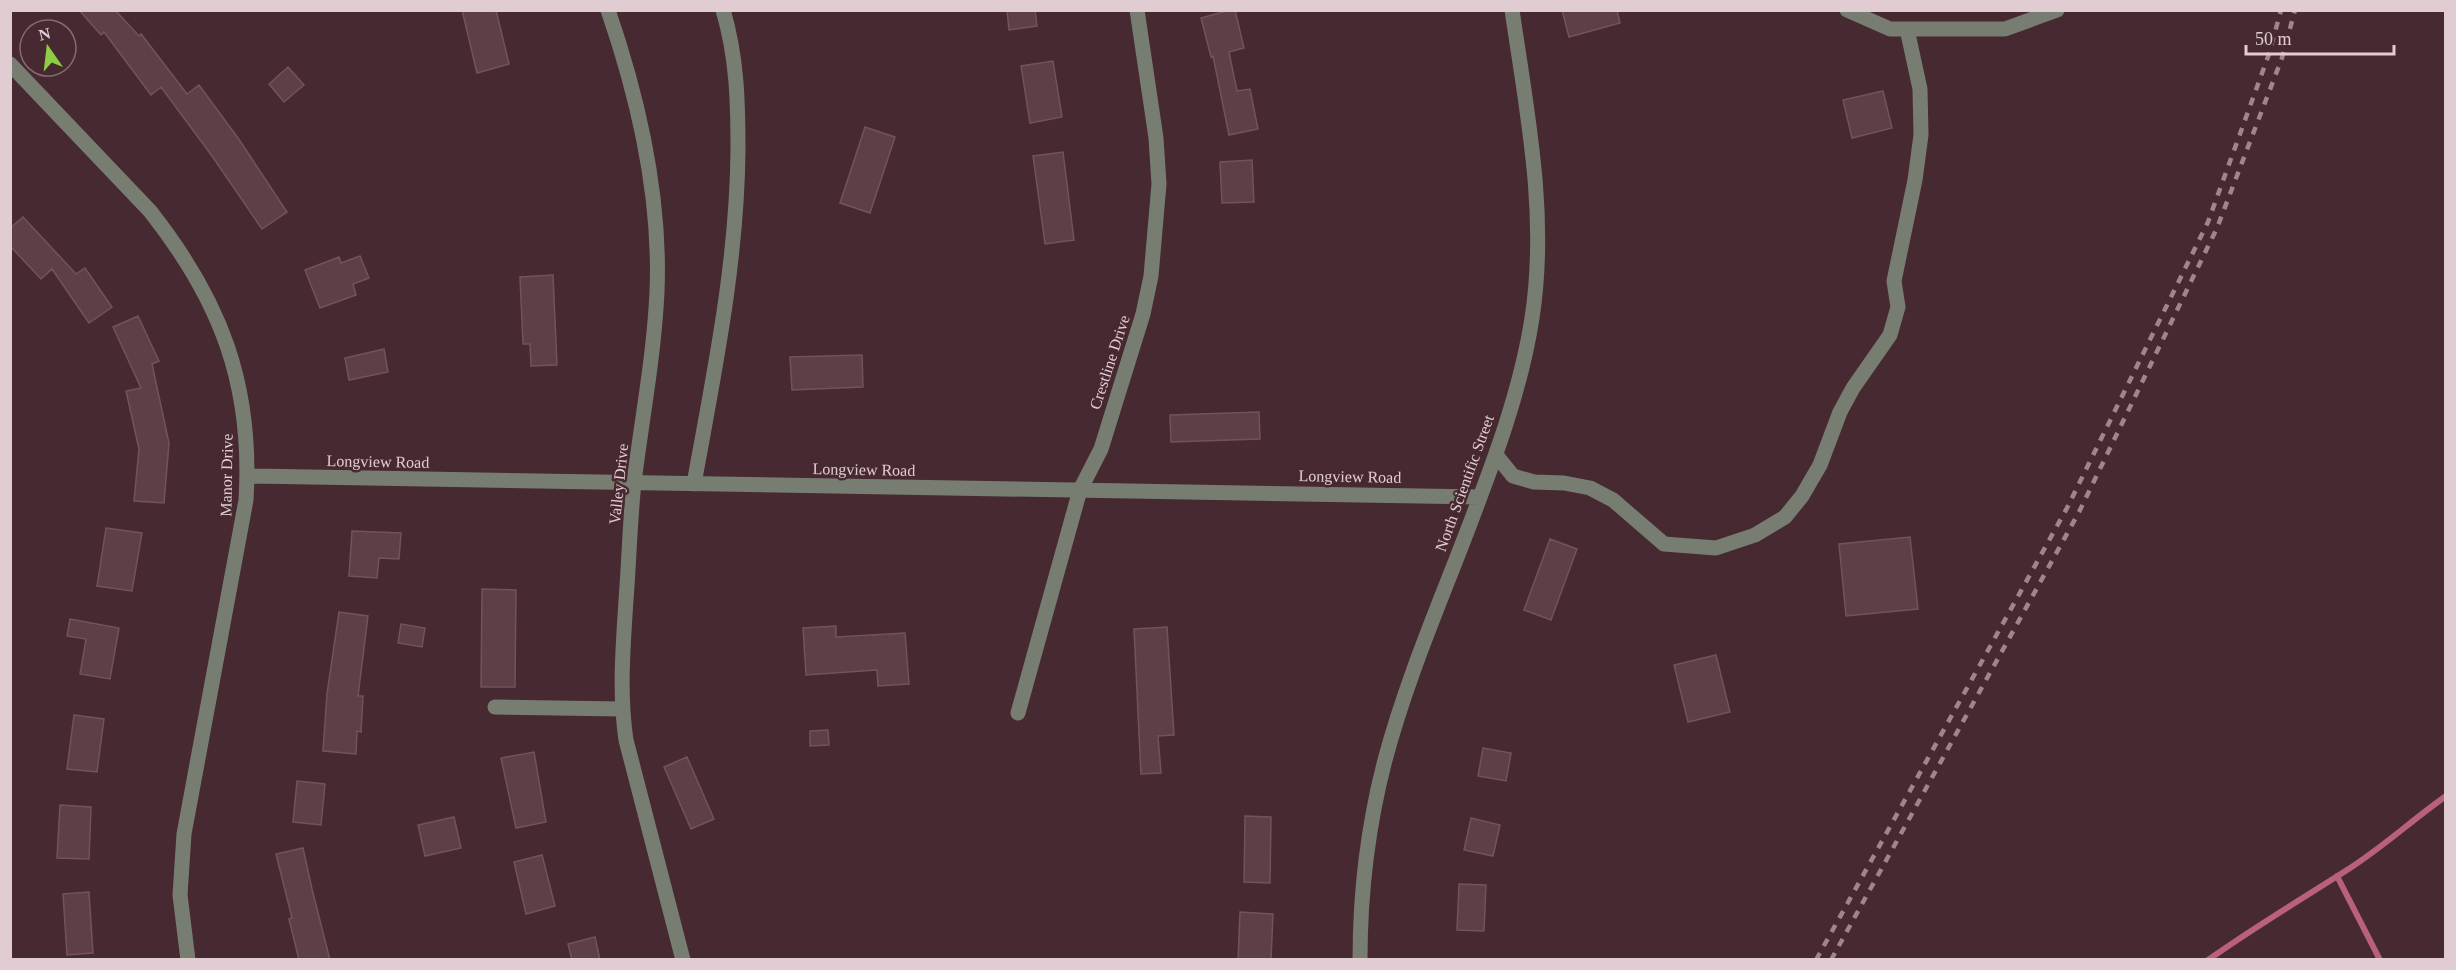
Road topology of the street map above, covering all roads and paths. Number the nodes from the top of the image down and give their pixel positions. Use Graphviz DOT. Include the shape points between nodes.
graph roads {
  1 [pos="608,10"];
  2 [pos="723,10"];
  3 [pos="1137,10"];
  4 [pos="1512,10"];
  5 [pos="1847,10"];
  6 [pos="2057,10"];
  7 [pos="1907,29"];
  8 [pos="10,64"];
  9 [pos="1496,455"];
  10 [pos="248,476"];
  11 [pos="634,483"];
  12 [pos="694,484"];
  13 [pos="1080,490"];
  14 [pos="1480,497"];
  15 [pos="495,707"];
  16 [pos="621,709"];
  17 [pos="1018,712"];
  18 [pos="188,960"];
  19 [pos="683,960"];
  20 [pos="1360,960"];
  1 -- 11 [label="street, Valley Drive" via="643,138 656,240 654,341"];
  2 -- 12 [label="street" via="737,73 734,243 726,310"];
  3 -- 13 [label="street, Crestline Drive" via="1159,184 1151,276 1101,449"];
  4 -- 9 [label="street, North Scientific Street" via="1536,186 1538,265 1522,366"];
  5 -- 7 [label="street" via="1890,29"];
  6 -- 7 [label="street" via="2005,29"];
  7 -- 9 [label="street" via="1920,89 1921,135 1894,280 1898,307 1890,335 1853,388 1820,465 1785,517 1755,535 1716,548 1664,543 1636,518 1590,488 1513,476"];
  8 -- 10 [label="street, Manor Drive" via="150,211 203,288 226,340 241,395"];
  9 -- 14 [label="street, North Scientific Street"];
  10 -- 11 [label="street, Longview Road"];
  10 -- 18 [label="street, Manor Drive" via="243,527 184,834 180,896"];
  11 -- 12 [label="street, Longview Road"];
  11 -- 16 [label="street, Valley Drive"];
  12 -- 13 [label="street, Longview Road"];
  13 -- 14 [label="street, Longview Road"];
  13 -- 17 [label="street, Crestline Drive"];
  14 -- 20 [label="street, North Scientific Street" via="1385,761 1366,860"];
  15 -- 16 [label="street"];
  16 -- 19 [label="street, Valley Drive"];
}
